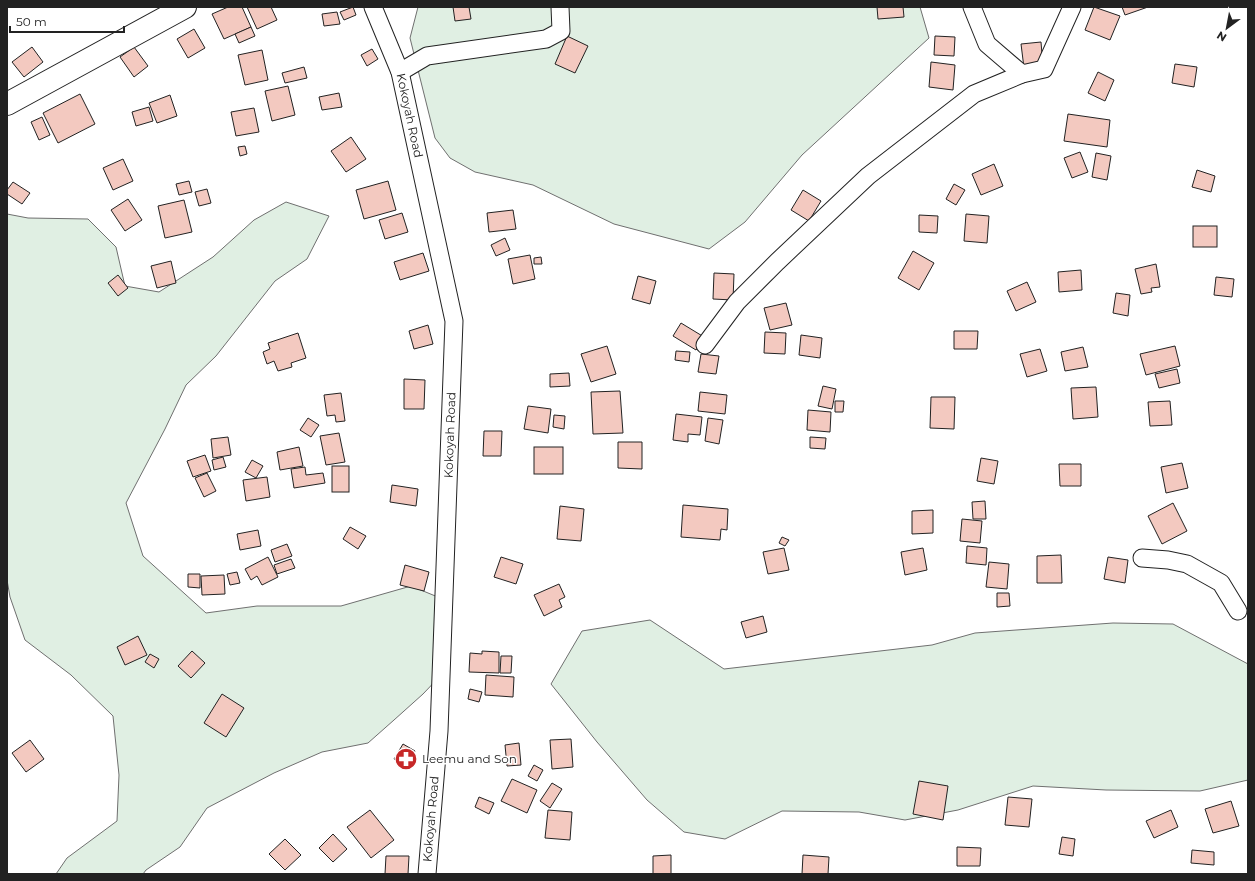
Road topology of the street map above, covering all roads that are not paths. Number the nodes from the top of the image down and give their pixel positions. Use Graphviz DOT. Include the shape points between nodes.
graph roads {
  1 [pos="185,7"];
  2 [pos="373,7"];
  3 [pos="560,7"];
  4 [pos="972,7"];
  5 [pos="1072,7"];
  6 [pos="400,72"];
  7 [pos="1022,74"];
  8 [pos="7,104"];
  9 [pos="705,345"];
  10 [pos="1142,558"];
  11 [pos="1238,611"];
  12 [pos="427,874"];
  1 -- 8 [label="main road"];
  2 -- 6 [label="street, Kokoyah Road"];
  3 -- 6 [label="street" via="561,30 546,39 427,56"];
  4 -- 7 [label="street" via="987,44"];
  5 -- 7 [label="street" via="1044,69"];
  6 -- 12 [label="street, Kokoyah Road" via="454,321 439,731"];
  7 -- 9 [label="street" via="974,94 868,176 737,302"];
  10 -- 11 [label="street" via="1186,564 1221,583"];
}
